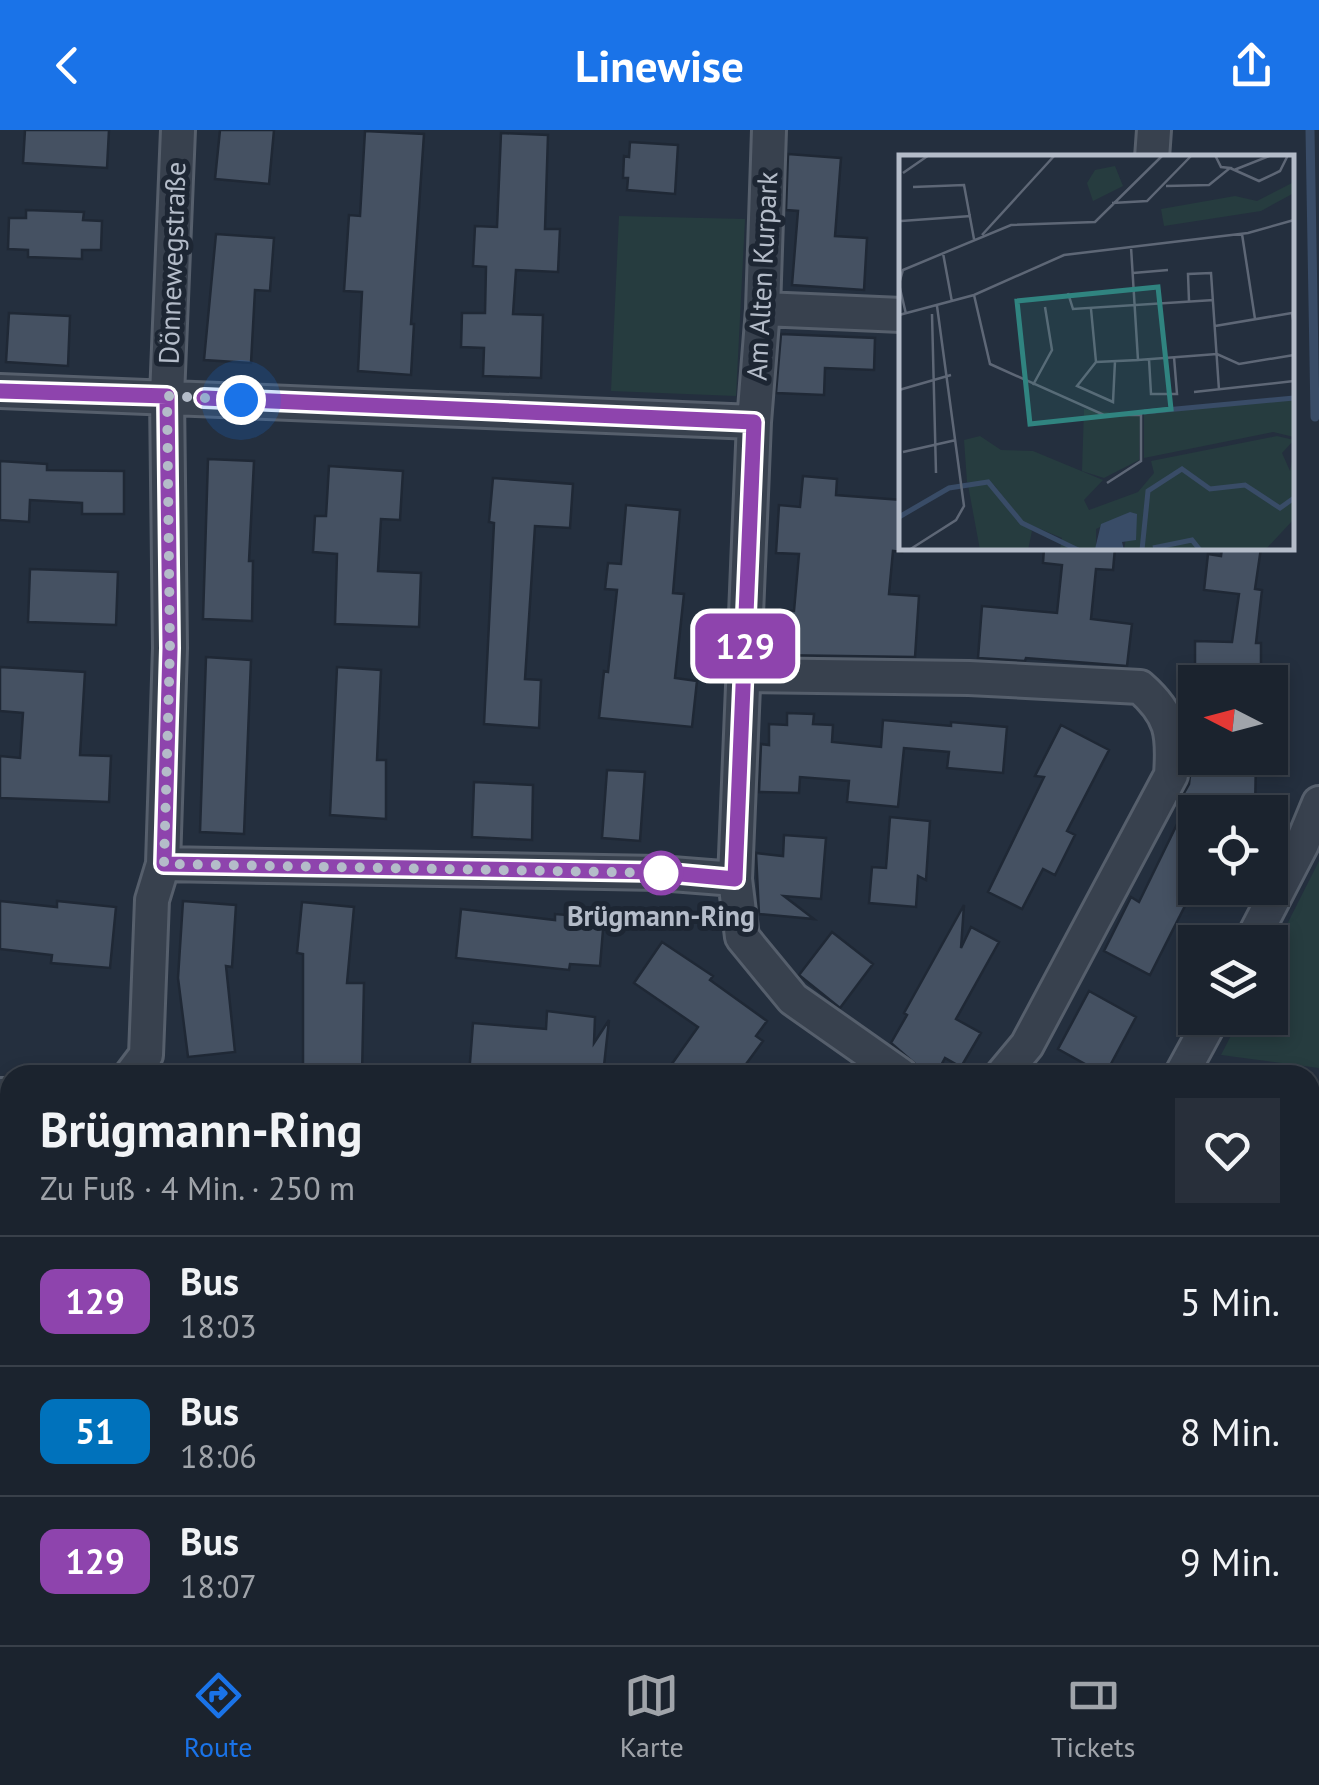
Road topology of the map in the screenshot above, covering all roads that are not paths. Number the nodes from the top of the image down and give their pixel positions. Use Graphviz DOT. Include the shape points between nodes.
graph roads {
  1 [pos="178,130"];
  2 [pos="769,130"];
  3 [pos="1154,130"];
  4 [pos="1152,155"];
  5 [pos="764,309"];
  6 [pos="899,315"];
  7 [pos="0,391"];
  8 [pos="167,396"];
  9 [pos="754,422"];
  10 [pos="743,675"];
  11 [pos="1319,803"];
  12 [pos="164,864"];
  13 [pos="735,879"];
  14 [pos="1259,925"];
  15 [pos="1203,1035"];
  16 [pos="138,1065"];
  17 [pos="886,1065"];
  18 [pos="1010,1065"];
  19 [pos="1187,1065"];
  1 -- 8 [label="street, Dönnewegstraße"];
  2 -- 5 [label="street, Am Alten Kurpark"];
  3 -- 4 [label="street"];
  5 -- 6 [label="street"];
  5 -- 9 [label="street, Am Alten Kurpark"];
  7 -- 8 [label="street"];
  8 -- 9 [label="street"];
  8 -- 12 [label="street, Dönnewegstraße"];
  9 -- 10 [label="street, Am Alten Kurpark"];
  10 -- 13 [label="street, Am Alten Kurpark"];
  10 -- 18 [label="street" via="1140,687 1160,705 1173,738 1171,775"];
  11 -- 14 [label="street"];
  12 -- 13 [label="street" via="659,872"];
  12 -- 16 [label="street, Dönnewegstraße" via="152,900 146,1055"];
  13 -- 17 [label="street" via="742,938 793,999"];
  15 -- 19 [label="street"];
}
